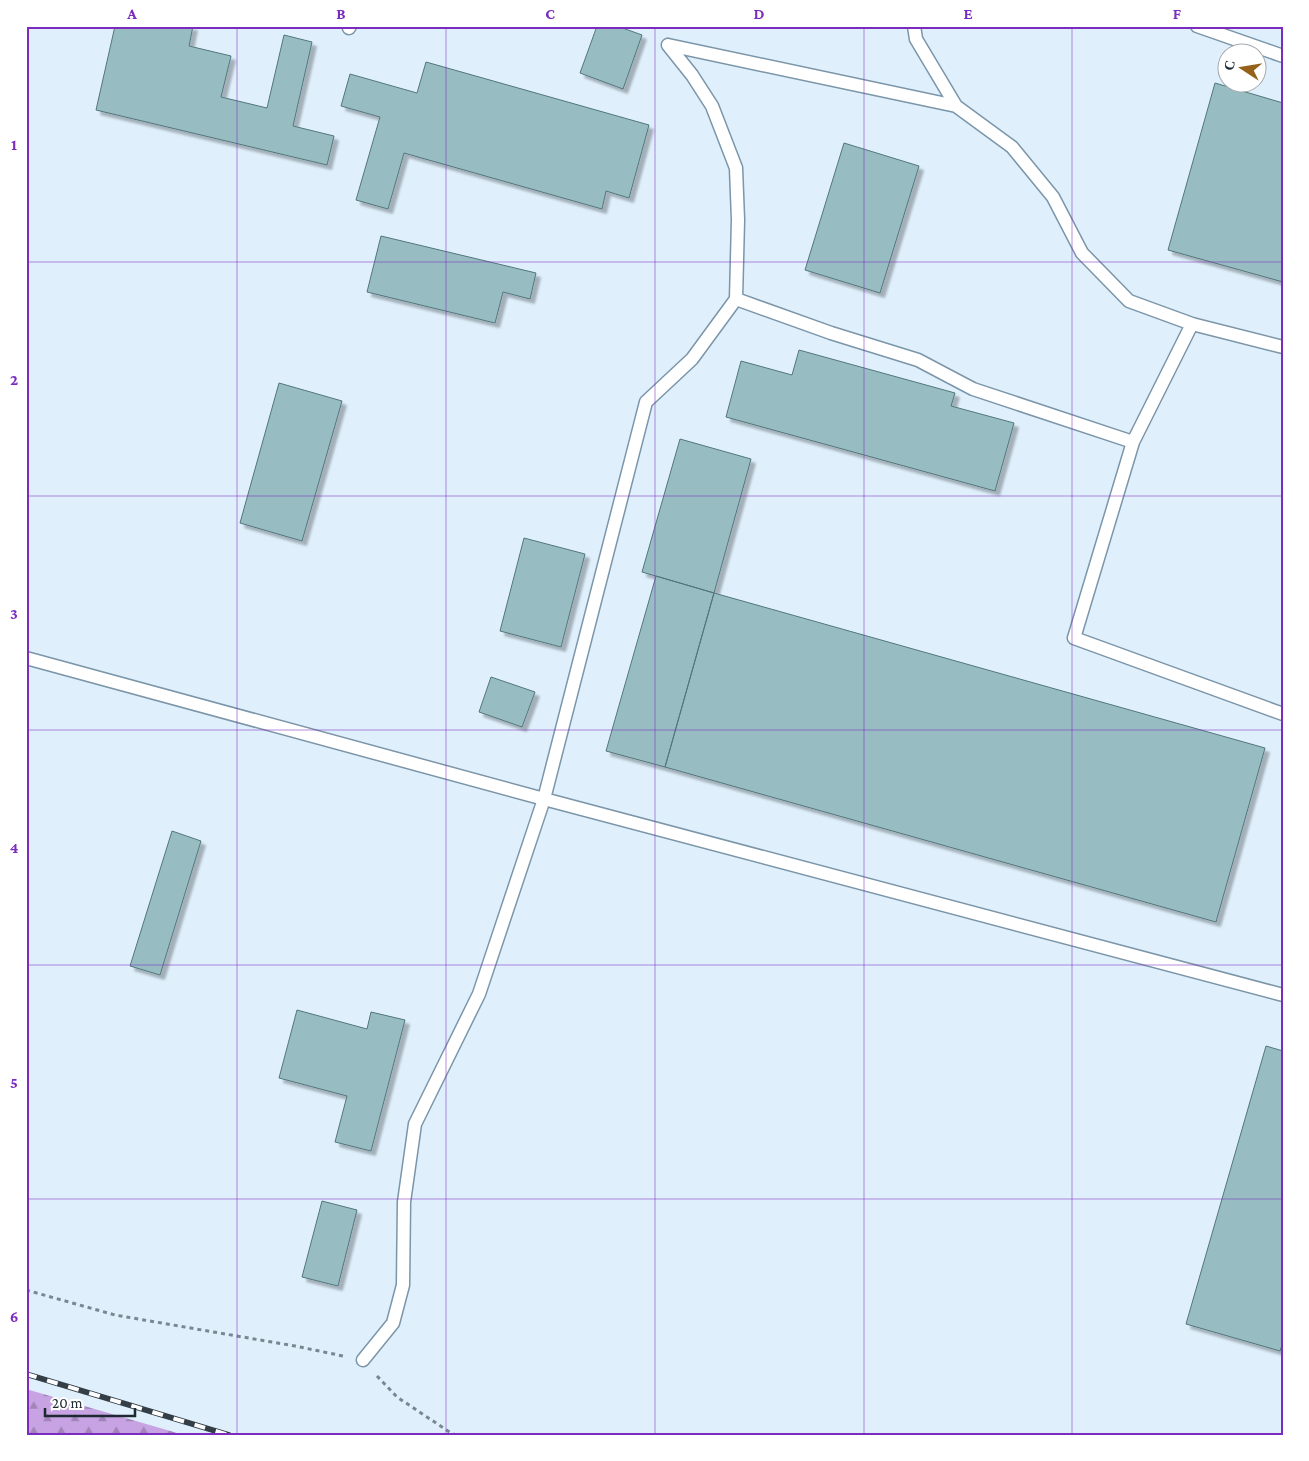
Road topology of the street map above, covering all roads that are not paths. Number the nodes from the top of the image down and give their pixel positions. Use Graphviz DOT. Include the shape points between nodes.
graph roads {
  1 [pos="914,26"];
  2 [pos="1197,26"];
  3 [pos="1283,56"];
  4 [pos="956,106"];
  5 [pos="736,299"];
  6 [pos="1192,324"];
  7 [pos="1283,347"];
  8 [pos="1133,442"];
  9 [pos="26,658"];
  10 [pos="1283,714"];
  11 [pos="544,799"];
  12 [pos="1283,995"];
  13 [pos="363,1360"];
  1 -- 4 [label="lane" via="916,38"];
  2 -- 3 [label="lane"];
  4 -- 5 [label="lane" via="668,45 712,106 736,168"];
  4 -- 6 [label="lane" via="1012,147 1053,197 1082,253 1129,301"];
  5 -- 8 [label="lane" via="918,360 973,389"];
  5 -- 11 [label="lane" via="692,359 646,402"];
  6 -- 7 [label="lane"];
  6 -- 8 [label="lane"];
  8 -- 10 [label="lane" via="1074,638"];
  9 -- 11 [label="lane"];
  11 -- 12 [label="lane"];
  11 -- 13 [label="lane" via="479,994 415,1124 404,1202 403,1285 392,1323"];
}
